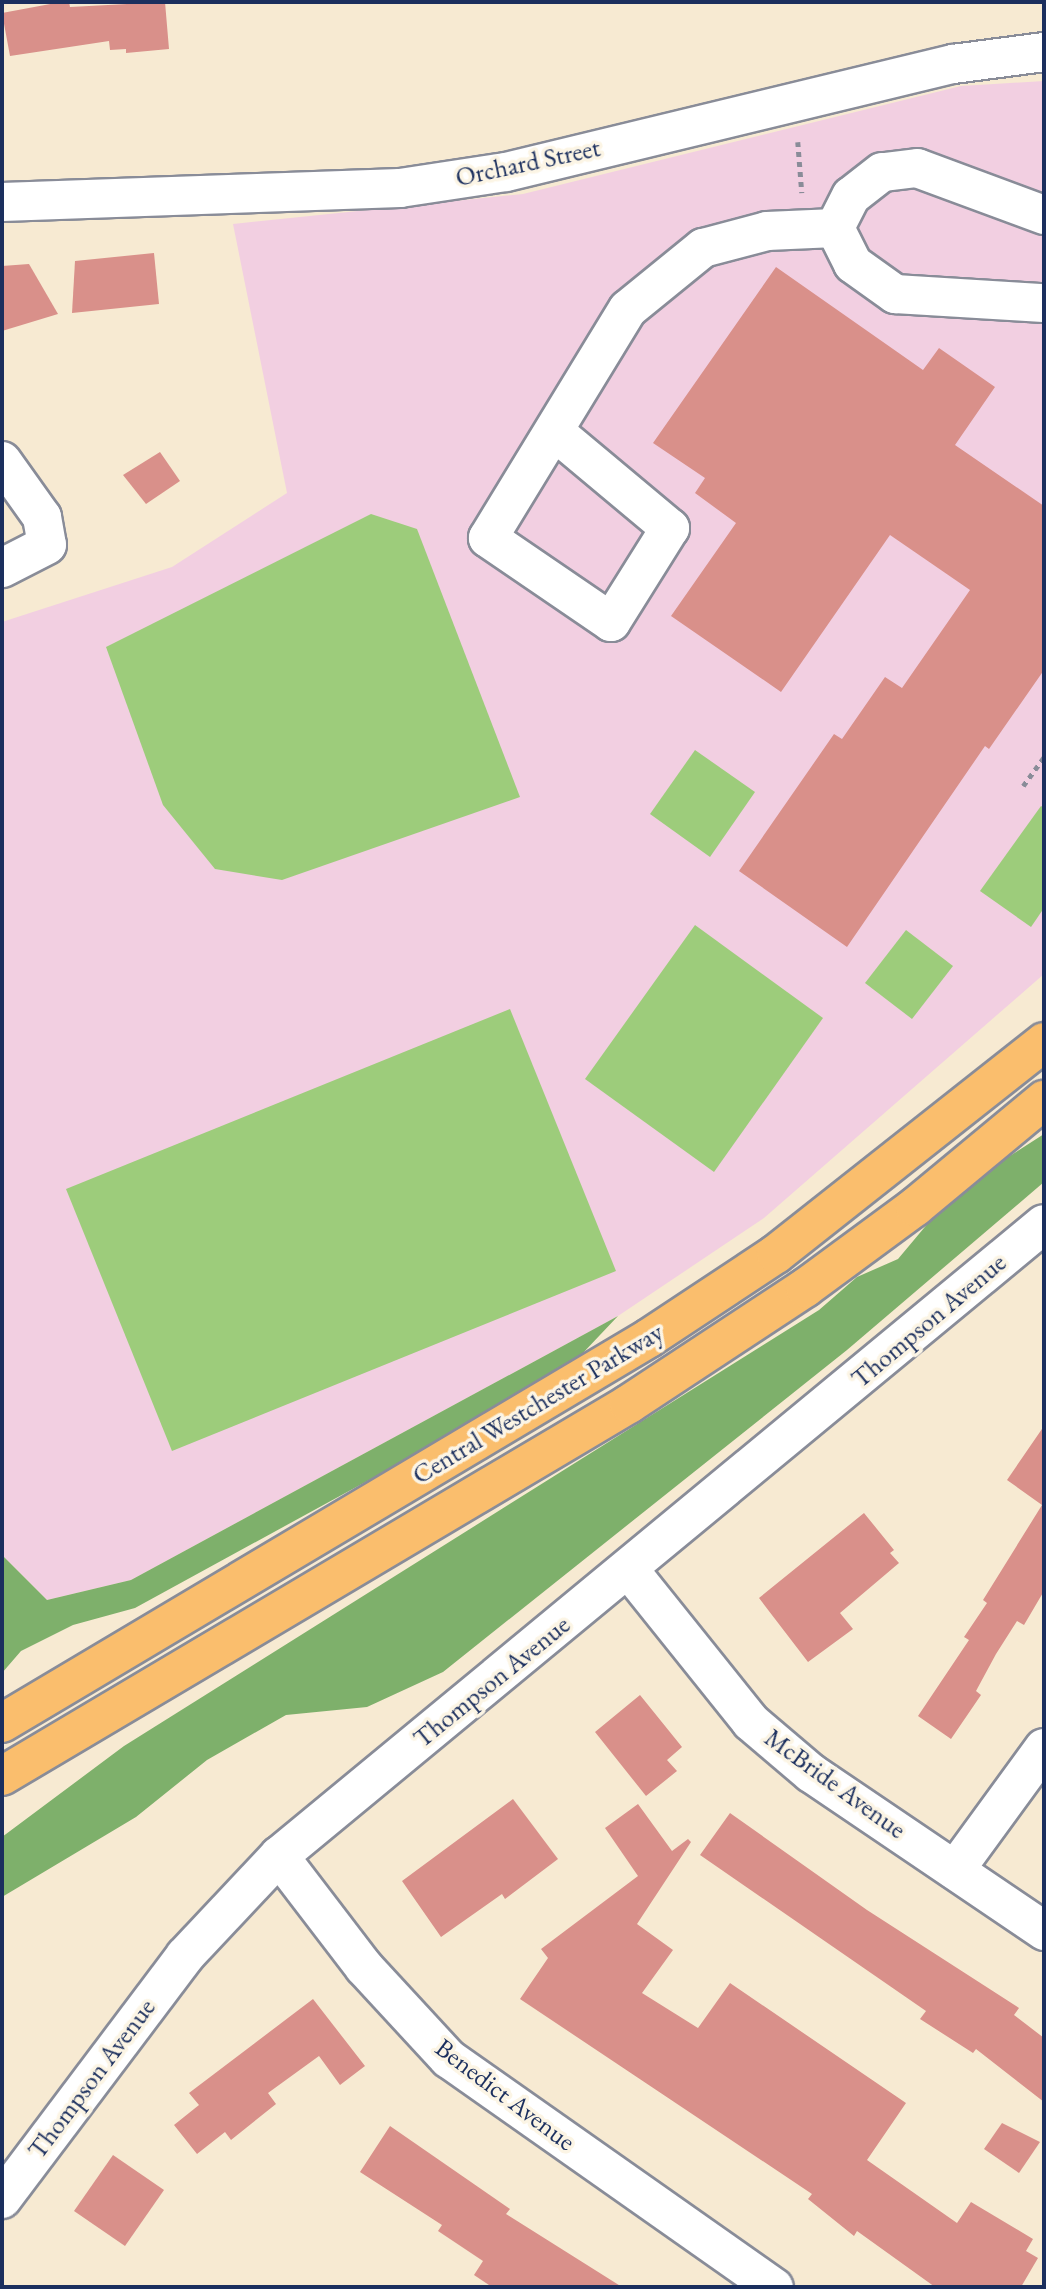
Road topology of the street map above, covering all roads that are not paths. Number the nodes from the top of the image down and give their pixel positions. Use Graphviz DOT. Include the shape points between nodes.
graph roads {
  1 [pos="1044,52"];
  2 [pos="2,202"];
  3 [pos="1044,215"];
  4 [pos="835,228"];
  5 [pos="1044,303"];
  6 [pos="555,432"];
  7 [pos="2,461"];
  8 [pos="2,568"];
  9 [pos="1044,1042"];
  10 [pos="1044,1100"];
  11 [pos="1044,1224"];
  12 [pos="630,1571"];
  13 [pos="2,1723"];
  14 [pos="1044,1748"];
  15 [pos="2,1776"];
  16 [pos="279,1856"];
  17 [pos="955,1870"];
  18 [pos="1044,1931"];
  19 [pos="2,2199"];
  20 [pos="774,2287"];
  1 -- 2 [label="street, Orchard Street" via="953,64 506,172 400,188"];
  3 -- 4 [label="street" via="917,168 882,172 851,196"];
  4 -- 5 [label="street" via="853,264 895,294"];
  4 -- 6 [label="street" via="767,231 703,248 628,309"];
  6 -- 6 [label="street" via="488,538 611,622 670,528"];
  7 -- 8 [label="street" via="42,517 47,545"];
  9 -- 13 [label="main road, Central Westchester Parkway" via="776,1254 649,1338"];
  10 -- 15 [label="main road, Central Westchester Parkway" via="915,1207 805,1288 629,1404"];
  11 -- 12 [label="street, Thompson Avenue"];
  12 -- 16 [label="street, Thompson Avenue"];
  12 -- 17 [label="street, McBride Avenue" via="751,1722 811,1773"];
  14 -- 17 [label="street"];
  16 -- 19 [label="street, Thompson Avenue" via="185,1956"];
  16 -- 20 [label="street, Benedict Avenue" via="364,1967 449,2059"];
  17 -- 18 [label="street, McBride Avenue"];
}
